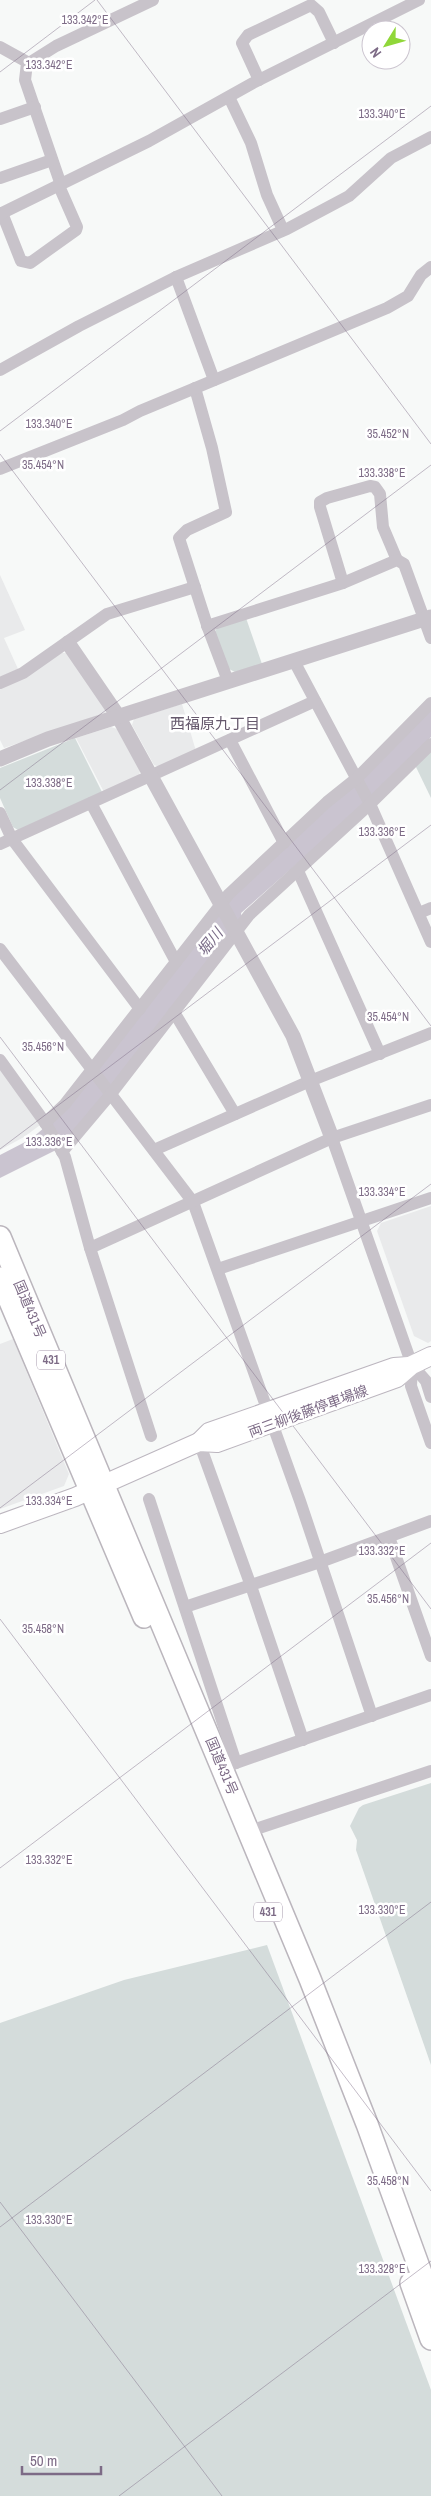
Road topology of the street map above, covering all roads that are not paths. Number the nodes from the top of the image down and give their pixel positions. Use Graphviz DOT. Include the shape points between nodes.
graph roads {
  1 [pos="153,0"];
  2 [pos="419,0"];
  3 [pos="134,4"];
  4 [pos="334,43"];
  5 [pos="0,47"];
  6 [pos="27,63"];
  7 [pos="259,80"];
  8 [pos="229,97"];
  9 [pos="34,107"];
  10 [pos="0,118"];
  11 [pos="431,137"];
  12 [pos="52,160"];
  13 [pos="0,178"];
  14 [pos="60,186"];
  15 [pos="1,214"];
  16 [pos="283,230"];
  17 [pos="431,268"];
  18 [pos="176,277"];
  19 [pos="0,370"];
  20 [pos="214,380"];
  21 [pos="195,388"];
  22 [pos="0,469"];
  23 [pos="397,560"];
  24 [pos="343,583"];
  25 [pos="195,587"];
  26 [pos="427,618"];
  27 [pos="207,626"];
  28 [pos="431,638"];
  29 [pos="68,643"];
  30 [pos="294,661"];
  31 [pos="228,681"];
  32 [pos="0,683"];
  33 [pos="315,701"];
  34 [pos="431,703"];
  35 [pos="118,716"];
  36 [pos="230,740"];
  37 [pos="431,744"];
  38 [pos="0,759"];
  39 [pos="151,776"];
  40 [pos="357,778"];
  41 [pos="91,803"];
  42 [pos="370,804"];
  43 [pos="0,814"];
  44 [pos="6,842"];
  45 [pos="284,843"];
  46 [pos="298,871"];
  47 [pos="222,903"];
  48 [pos="431,908"];
  49 [pos="419,914"];
  50 [pos="237,933"];
  51 [pos="431,942"];
  52 [pos="0,949"];
  53 [pos="176,962"];
  54 [pos="140,1009"];
  55 [pos="174,1012"];
  56 [pos="431,1033"];
  57 [pos="380,1054"];
  58 [pos="0,1060"];
  59 [pos="91,1070"];
  60 [pos="310,1081"];
  61 [pos="110,1095"];
  62 [pos="431,1105"];
  63 [pos="235,1114"];
  64 [pos="46,1123"];
  65 [pos="332,1138"];
  66 [pos="62,1150"];
  67 [pos="154,1150"];
  68 [pos="431,1198"];
  69 [pos="193,1202"];
  70 [pos="361,1222"];
  71 [pos="0,1237"];
  72 [pos="90,1248"];
  73 [pos="218,1269"];
  74 [pos="0,1278"];
  75 [pos="431,1356"];
  76 [pos="412,1365"];
  77 [pos="431,1397"];
  78 [pos="270,1417"];
  79 [pos="150,1436"];
  80 [pos="199,1442"];
  81 [pos="431,1443"];
  82 [pos="97,1487"];
  83 [pos="150,1498"];
  84 [pos="431,1521"];
  85 [pos="0,1524"];
  86 [pos="389,1536"];
  87 [pos="320,1562"];
  88 [pos="251,1586"];
  89 [pos="185,1607"];
  90 [pos="431,1656"];
  91 [pos="431,1695"];
  92 [pos="372,1716"];
  93 [pos="303,1740"];
  94 [pos="230,1765"];
  95 [pos="431,1771"];
  96 [pos="250,1831"];
  97 [pos="431,2300"];
  98 [pos="431,2339"];
  1 -- 3 [label="street"];
  2 -- 4 [label="street"];
  3 -- 6 [label="street"];
  4 -- 7 [label="street"];
  4 -- 7 [label="street" via="311,5 248,35 243,39 243,48"];
  5 -- 6 [label="street"];
  6 -- 9 [label="street" via="25,80"];
  7 -- 8 [label="street"];
  8 -- 14 [label="street"];
  8 -- 16 [label="street" via="251,144 266,195"];
  9 -- 10 [label="street"];
  9 -- 12 [label="street"];
  11 -- 16 [label="street" via="392,158 349,196"];
  12 -- 13 [label="street"];
  12 -- 14 [label="street"];
  14 -- 15 [label="street"];
  14 -- 15 [label="street" via="76,230 30,263 21,260"];
  16 -- 18 [label="street"];
  17 -- 20 [label="street" via="421,275 408,296 400,302"];
  18 -- 19 [label="street"];
  18 -- 20 [label="street"];
  20 -- 21 [label="street"];
  21 -- 22 [label="street"];
  21 -- 25 [label="street" via="226,508 224,513 180,535"];
  23 -- 24 [label="street"];
  23 -- 24 [label="street" via="383,527 380,494 374,487 327,498 320,502 320,507"];
  23 -- 26 [label="street" via="404,564"];
  24 -- 27 [label="street"];
  25 -- 27 [label="street"];
  25 -- 29 [label="street" via="107,614"];
  26 -- 28 [label="street"];
  26 -- 30 [label="street"];
  27 -- 31 [label="street"];
  29 -- 32 [label="street"];
  29 -- 35 [label="street"];
  30 -- 31 [label="street"];
  30 -- 33 [label="street"];
  31 -- 35 [label="street"];
  33 -- 36 [label="street"];
  33 -- 40 [label="street"];
  34 -- 40 [label="street"];
  35 -- 38 [label="street"];
  35 -- 39 [label="street"];
  36 -- 39 [label="street"];
  36 -- 45 [label="street"];
  37 -- 42 [label="street"];
  39 -- 41 [label="street"];
  39 -- 47 [label="street"];
  40 -- 42 [label="street"];
  40 -- 45 [label="street"];
  41 -- 44 [label="street"];
  41 -- 53 [label="street"];
  42 -- 46 [label="street"];
  42 -- 49 [label="street"];
  43 -- 44 [label="street"];
  44 -- 54 [label="street"];
  45 -- 47 [label="street"];
  46 -- 50 [label="street" via="249,915"];
  46 -- 57 [label="street"];
  47 -- 50 [label="street"];
  47 -- 53 [label="street"];
  48 -- 49 [label="street"];
  49 -- 51 [label="street"];
  50 -- 55 [label="street"];
  50 -- 60 [label="street" via="293,1036"];
  52 -- 59 [label="street"];
  53 -- 54 [label="street"];
  54 -- 59 [label="street"];
  55 -- 61 [label="street"];
  55 -- 63 [label="street"];
  56 -- 57 [label="street"];
  57 -- 60 [label="street"];
  58 -- 64 [label="street"];
  59 -- 61 [label="street"];
  59 -- 64 [label="street"];
  60 -- 63 [label="street"];
  60 -- 65 [label="street"];
  61 -- 66 [label="street"];
  61 -- 67 [label="street"];
  62 -- 65 [label="street"];
  63 -- 67 [label="street"];
  64 -- 66 [label="street"];
  65 -- 69 [label="street"];
  65 -- 70 [label="street"];
  66 -- 72 [label="street"];
  67 -- 69 [label="street"];
  68 -- 70 [label="street"];
  69 -- 72 [label="street"];
  69 -- 73 [label="street"];
  70 -- 73 [label="street"];
  70 -- 76 [label="street"];
  71 -- 82 [label="highway, 国道431号 / 431"];
  72 -- 79 [label="street"];
  73 -- 78 [label="street"];
  74 -- 82 [label="highway, 国道431号 / 431"];
  75 -- 76 [label="main road, 両三柳後藤停車場線"];
  76 -- 77 [label="street" via="426,1381"];
  76 -- 78 [label="main road, 両三柳後藤停車場線" via="397,1378"];
  76 -- 81 [label="street" via="411,1386"];
  78 -- 80 [label="main road, 両三柳後藤停車場線" via="217,1443"];
  78 -- 87 [label="street"];
  80 -- 82 [label="main road, 両三柳後藤停車場線"];
  80 -- 88 [label="street"];
  82 -- 85 [label="main road, 両三柳後藤停車場線"];
  82 -- 94 [label="highway, 国道431号 / 431"];
  82 -- 98 [label="highway, 国道431号 / 431" via="355,2128"];
  83 -- 89 [label="street"];
  84 -- 86 [label="street"];
  86 -- 87 [label="street"];
  86 -- 90 [label="street"];
  87 -- 88 [label="street"];
  87 -- 92 [label="street"];
  88 -- 89 [label="street"];
  88 -- 93 [label="street"];
  89 -- 94 [label="street"];
  91 -- 92 [label="street"];
  92 -- 93 [label="street"];
  93 -- 94 [label="street"];
  94 -- 96 [label="highway, 国道431号 / 431"];
  95 -- 96 [label="street"];
  96 -- 97 [label="highway, 国道431号 / 431" via="367,2124"];
}
